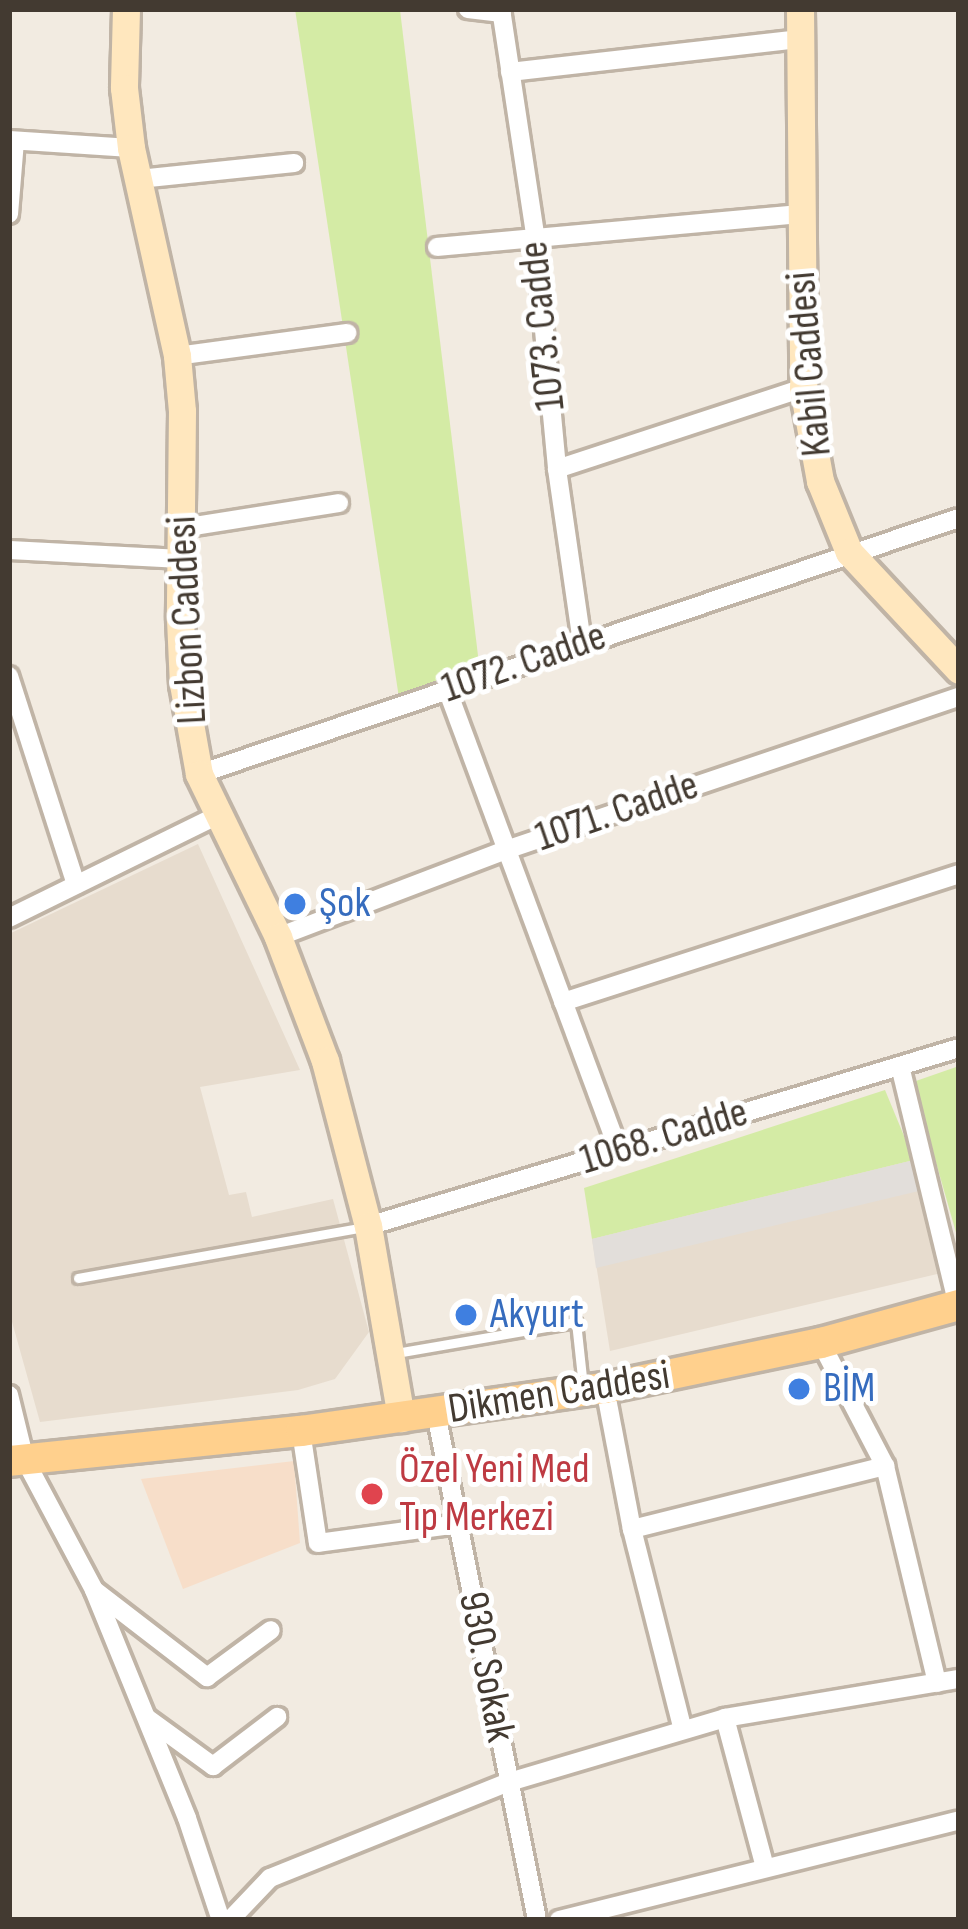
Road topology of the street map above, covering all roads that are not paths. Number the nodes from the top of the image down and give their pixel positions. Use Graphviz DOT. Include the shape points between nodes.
graph roads {
  1 [pos="126,9"];
  2 [pos="468,9"];
  3 [pos="800,9"];
  4 [pos="501,11"];
  5 [pos="798,39"];
  6 [pos="510,71"];
  7 [pos="12,141"];
  8 [pos="131,148"];
  9 [pos="294,163"];
  10 [pos="139,179"];
  11 [pos="9,214"];
  12 [pos="799,214"];
  13 [pos="535,235"];
  14 [pos="437,247"];
  15 [pos="347,333"];
  16 [pos="177,356"];
  17 [pos="803,388"];
  18 [pos="557,469"];
  19 [pos="339,503"];
  20 [pos="959,518"];
  21 [pos="182,528"];
  22 [pos="9,550"];
  23 [pos="849,551"];
  24 [pos="182,559"];
  25 [pos="582,643"];
  26 [pos="959,670"];
  27 [pos="9,676"];
  28 [pos="447,689"];
  29 [pos="959,698"];
  30 [pos="199,774"];
  31 [pos="215,816"];
  32 [pos="506,850"];
  33 [pos="959,874"];
  34 [pos="76,886"];
  35 [pos="9,918"];
  36 [pos="278,937"];
  37 [pos="563,1002"];
  38 [pos="959,1048"];
  39 [pos="900,1066"];
  40 [pos="619,1151"];
  41 [pos="368,1226"];
  42 [pos="78,1278"];
  43 [pos="959,1305"];
  44 [pos="820,1342"];
  45 [pos="392,1354"];
  46 [pos="594,1390"];
  47 [pos="9,1395"];
  48 [pos="436,1413"];
  49 [pos="401,1418"];
  50 [pos="301,1431"];
  51 [pos="17,1461"];
  52 [pos="884,1466"];
  53 [pos="459,1524"];
  54 [pos="632,1529"];
  55 [pos="94,1590"];
  56 [pos="271,1630"];
  57 [pos="959,1679"];
  58 [pos="937,1683"];
  59 [pos="143,1715"];
  60 [pos="277,1717"];
  61 [pos="725,1718"];
  62 [pos="683,1730"];
  63 [pos="509,1782"];
  64 [pos="959,1820"];
  65 [pos="764,1864"];
  66 [pos="220,1920"];
  67 [pos="230,1920"];
  68 [pos="537,1920"];
  69 [pos="560,1920"];
  1 -- 8 [label="main road, Lizbon Caddesi"];
  2 -- 4 [label="street"];
  3 -- 5 [label="main road, Kabil Caddesi"];
  4 -- 6 [label="street, 1073. Cadde"];
  5 -- 6 [label="street"];
  5 -- 12 [label="main road, Kabil Caddesi"];
  6 -- 13 [label="street, 1073. Cadde"];
  7 -- 8 [label="street"];
  7 -- 11 [label="street"];
  8 -- 10 [label="main road, Lizbon Caddesi"];
  9 -- 10 [label="street"];
  10 -- 16 [label="main road, Lizbon Caddesi"];
  12 -- 13 [label="street"];
  12 -- 17 [label="main road, Kabil Caddesi"];
  13 -- 14 [label="street"];
  13 -- 18 [label="street, 1073. Cadde"];
  15 -- 16 [label="street"];
  16 -- 21 [label="main road, Lizbon Caddesi"];
  17 -- 18 [label="street"];
  17 -- 23 [label="main road, Kabil Caddesi" via="820,481"];
  18 -- 25 [label="street, 1073. Cadde"];
  19 -- 21 [label="street"];
  20 -- 23 [label="street, 1072. Cadde"];
  21 -- 24 [label="main road, Lizbon Caddesi"];
  22 -- 24 [label="street"];
  23 -- 25 [label="street, 1072. Cadde"];
  23 -- 26 [label="main road, Kabil Caddesi"];
  24 -- 30 [label="main road, Lizbon Caddesi" via="183,684"];
  25 -- 28 [label="street, 1072. Cadde"];
  27 -- 34 [label="street"];
  28 -- 30 [label="street, 1072. Cadde"];
  28 -- 32 [label="street"];
  29 -- 32 [label="street, 1071. Cadde"];
  30 -- 31 [label="main road, Lizbon Caddesi"];
  31 -- 34 [label="street"];
  31 -- 36 [label="main road, Lizbon Caddesi"];
  32 -- 36 [label="street, 1071. Cadde"];
  32 -- 37 [label="street"];
  33 -- 37 [label="street"];
  34 -- 35 [label="street"];
  36 -- 41 [label="main road, Lizbon Caddesi" via="325,1061"];
  37 -- 40 [label="street"];
  38 -- 39 [label="street, 1068. Cadde"];
  39 -- 40 [label="street, 1068. Cadde"];
  39 -- 43 [label="street"];
  40 -- 41 [label="street, 1068. Cadde"];
  41 -- 42 [label="lane"];
  41 -- 45 [label="main road, Lizbon Caddesi"];
  43 -- 44 [label="main road, Dikmen Caddesi"];
  44 -- 46 [label="main road, Dikmen Caddesi"];
  44 -- 52 [label="street"];
  45 -- 46 [label="lane" via="576,1322"];
  45 -- 49 [label="main road, Lizbon Caddesi"];
  46 -- 48 [label="main road, Dikmen Caddesi"];
  46 -- 54 [label="street"];
  47 -- 51 [label="street"];
  48 -- 49 [label="main road, Dikmen Caddesi"];
  48 -- 53 [label="street, 930. Sokak"];
  49 -- 50 [label="main road, Dikmen Caddesi"];
  50 -- 51 [label="main road, Dikmen Caddesi"];
  50 -- 53 [label="street" via="318,1543"];
  51 -- 55 [label="street"];
  52 -- 54 [label="street"];
  52 -- 58 [label="street"];
  53 -- 63 [label="street, 930. Sokak"];
  54 -- 62 [label="street"];
  55 -- 56 [label="street" via="207,1677"];
  55 -- 59 [label="street"];
  57 -- 58 [label="street"];
  58 -- 61 [label="street"];
  59 -- 60 [label="street" via="213,1766"];
  59 -- 66 [label="street"];
  61 -- 62 [label="street"];
  61 -- 65 [label="street"];
  62 -- 63 [label="street"];
  63 -- 67 [label="street" via="270,1878"];
  63 -- 68 [label="street, 930. Sokak"];
  64 -- 65 [label="street"];
  65 -- 69 [label="street"];
}
